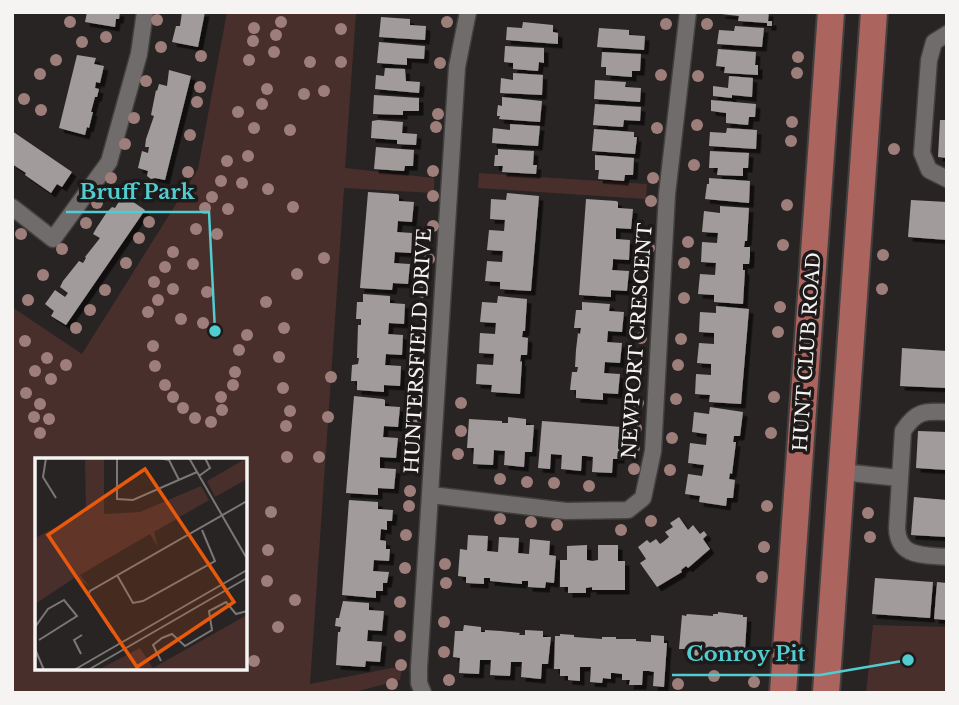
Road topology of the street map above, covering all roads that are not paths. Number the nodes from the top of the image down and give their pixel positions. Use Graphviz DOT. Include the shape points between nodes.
graph roads {
  1 [pos="145,12"];
  2 [pos="468,12"];
  3 [pos="688,12"];
  4 [pos="831,12"];
  5 [pos="874,12"];
  6 [pos="947,34"];
  7 [pos="947,179"];
  8 [pos="12,206"];
  9 [pos="947,412"];
  10 [pos="842,472"];
  11 [pos="899,478"];
  12 [pos="431,495"];
  13 [pos="947,557"];
  14 [pos="423,693"];
  15 [pos="783,693"];
  16 [pos="826,693"];
  1 -- 8 [label="street" via="139,54 109,162 53,239"];
  2 -- 12 [label="street, HUNTERSFIELD DRIVE" via="457,67"];
  3 -- 12 [label="street, NEWPORT CRESCENT" via="667,194 653,451 643,498 628,510 566,511"];
  4 -- 15 [label="main road, HUNT CLUB ROAD"];
  5 -- 10 [label="main road"];
  6 -- 7 [label="street" via="934,42 929,60 922,153 929,170"];
  9 -- 11 [label="street" via="928,411 911,418 903,431"];
  10 -- 11 [label="street"];
  10 -- 16 [label="main road"];
  11 -- 13 [label="street" via="897,538 902,547 919,555"];
  12 -- 14 [label="street, HUNTERSFIELD DRIVE" via="419,668"];
}
